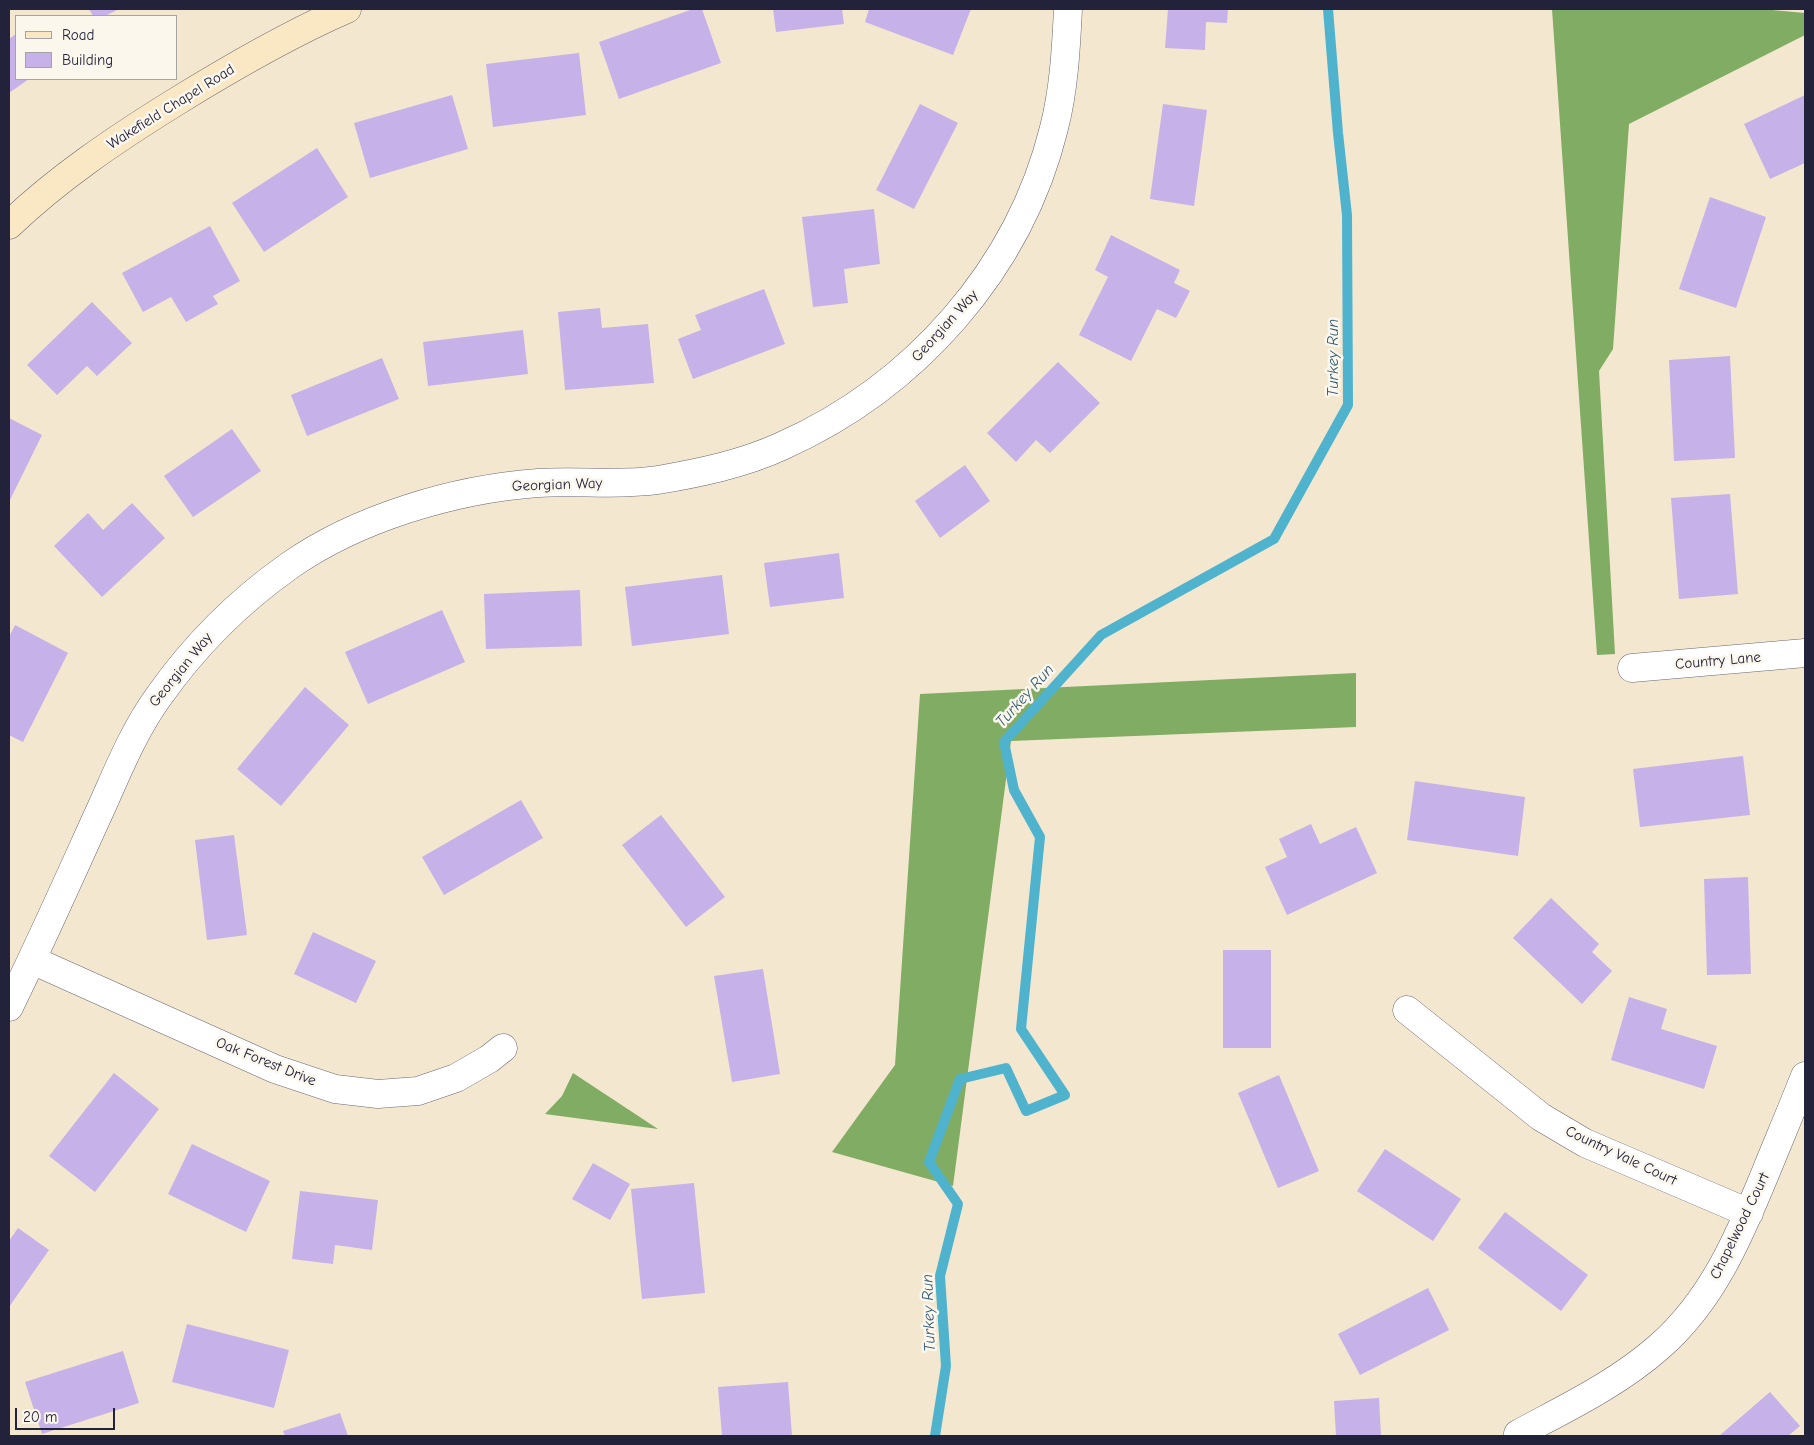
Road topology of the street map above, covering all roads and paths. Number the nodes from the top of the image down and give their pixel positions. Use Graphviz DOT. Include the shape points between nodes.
graph roads {
  1 [pos="347,9"];
  2 [pos="1068,9"];
  3 [pos="9,225"];
  4 [pos="1805,653"];
  5 [pos="1632,668"];
  6 [pos="32,960"];
  7 [pos="9,1006"];
  8 [pos="1407,1010"];
  9 [pos="503,1048"];
  10 [pos="1805,1076"];
  11 [pos="1749,1213"];
  12 [pos="1518,1434"];
  1 -- 3 [label="main road, Wakefield Chapel Road" via="223,73 128,132"];
  2 -- 6 [label="street, Georgian Way" via="1066,62 1054,129 1034,189 1007,246 976,293 931,346 877,391 832,421 779,448 713,470 654,481 540,482 478,490 414,506 345,534 292,564 241,603 195,648 157,698 132,739"];
  4 -- 5 [label="street, Country Lane"];
  6 -- 7 [label="street, Georgian Way"];
  6 -- 9 [label="street, Oak Forest Drive" via="275,1069 335,1089 378,1094 418,1091 456,1078 489,1060"];
  8 -- 11 [label="street, Country Vale Court" via="1541,1117 1585,1143"];
  10 -- 11 [label="street, Chapelwood Court"];
  11 -- 12 [label="street, Chapelwood Court" via="1722,1269 1699,1306 1660,1346 1613,1382"];
}
